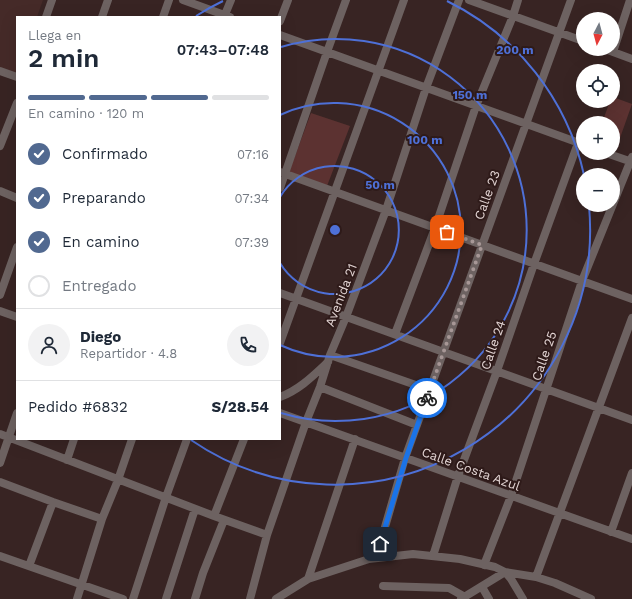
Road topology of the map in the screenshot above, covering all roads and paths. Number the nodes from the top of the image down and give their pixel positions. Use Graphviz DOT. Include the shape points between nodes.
graph roads {
  1 [pos="52,0"];
  2 [pos="108,0"];
  3 [pos="169,0"];
  4 [pos="183,0"];
  5 [pos="231,0"];
  6 [pos="288,0"];
  7 [pos="346,0"];
  8 [pos="404,0"];
  9 [pos="459,0"];
  10 [pos="469,0"];
  11 [pos="518,0"];
  12 [pos="571,0"];
  13 [pos="630,0"];
  14 [pos="46,16"];
  15 [pos="102,16"];
  16 [pos="163,16"];
  17 [pos="227,16"];
  18 [pos="513,16"];
  19 [pos="281,18"];
  20 [pos="620,24"];
  21 [pos="559,32"];
  22 [pos="281,35"];
  23 [pos="576,38"];
  24 [pos="327,52"];
  25 [pos="620,54"];
  26 [pos="632,59"];
  27 [pos="378,70"];
  28 [pos="2,74"];
  29 [pos="16,77"];
  30 [pos="426,88"];
  31 [pos="16,106"];
  32 [pos="476,106"];
  33 [pos="526,124"];
  34 [pos="576,143"];
  35 [pos="0,146"];
  36 [pos="576,154"];
  37 [pos="620,157"];
  38 [pos="631,160"];
  39 [pos="283,173"];
  40 [pos="281,183"];
  41 [pos="0,191"];
  42 [pos="334,192"];
  43 [pos="16,198"];
  44 [pos="386,210"];
  45 [pos="435,228"];
  46 [pos="482,245"];
  47 [pos="16,250"];
  48 [pos="534,264"];
  49 [pos="582,281"];
  50 [pos="281,293"];
  51 [pos="0,295"];
  52 [pos="296,299"];
  53 [pos="632,299"];
  54 [pos="0,311"];
  55 [pos="346,317"];
  56 [pos="16,318"];
  57 [pos="632,318"];
  58 [pos="395,334"];
  59 [pos="281,340"];
  60 [pos="444,352"];
  61 [pos="329,359"];
  62 [pos="497,371"];
  63 [pos="320,387"];
  64 [pos="546,389"];
  65 [pos="430,390"];
  66 [pos="281,397"];
  67 [pos="598,408"];
  68 [pos="281,413"];
  69 [pos="16,416"];
  70 [pos="632,420"];
  71 [pos="306,422"];
  72 [pos="417,425"];
  73 [pos="0,434"];
  74 [pos="8,438"];
  75 [pos="355,439"];
  76 [pos="74,440"];
  77 [pos="132,440"];
  78 [pos="187,440"];
  79 [pos="244,440"];
  80 [pos="406,458"];
  81 [pos="67,460"];
  82 [pos="0,463"];
  83 [pos="632,473"];
  84 [pos="458,476"];
  85 [pos="118,480"];
  86 [pos="0,482"];
  87 [pos="511,496"];
  88 [pos="166,497"];
  89 [pos="53,502"];
  90 [pos="195,509"];
  91 [pos="560,513"];
  92 [pos="214,516"];
  93 [pos="102,519"];
  94 [pos="224,520"];
  95 [pos="611,532"];
  96 [pos="267,535"];
  97 [pos="632,539"];
  98 [pos="0,556"];
  99 [pos="433,556"];
  100 [pos="376,558"];
  101 [pos="484,565"];
  102 [pos="29,566"];
  103 [pos="505,572"];
  104 [pos="536,577"];
  105 [pos="308,579"];
  106 [pos="82,584"];
  107 [pos="383,586"];
  108 [pos="482,587"];
  109 [pos="463,598"];
  110 [pos="585,598"];
  111 [pos="77,599"];
  112 [pos="123,599"];
  113 [pos="134,599"];
  114 [pos="166,599"];
  115 [pos="195,599"];
  116 [pos="250,599"];
  117 [pos="276,599"];
  118 [pos="489,599"];
  119 [pos="523,599"];
  1 -- 14 [label="street"];
  2 -- 15 [label="street"];
  3 -- 16 [label="street"];
  4 -- 17 [label="street"];
  5 -- 17 [label="street"];
  6 -- 19 [label="street"];
  7 -- 24 [label="street"];
  8 -- 27 [label="street"];
  9 -- 30 [label="street, Avenida 21"];
  10 -- 18 [label="street"];
  11 -- 18 [label="street"];
  12 -- 21 [label="street, Calle 23"];
  13 -- 20 [label="street"];
  18 -- 21 [label="street"];
  18 -- 32 [label="street"];
  21 -- 23 [label="street"];
  21 -- 33 [label="street, Calle 23"];
  22 -- 24 [label="street"];
  24 -- 27 [label="street"];
  24 -- 39 [label="street"];
  25 -- 26 [label="street"];
  27 -- 30 [label="street"];
  27 -- 42 [label="street"];
  28 -- 29 [label="street"];
  30 -- 32 [label="street"];
  30 -- 44 [label="street, Avenida 21"];
  31 -- 35 [label="street"];
  32 -- 33 [label="street"];
  32 -- 45 [label="street"];
  33 -- 34 [label="street"];
  33 -- 46 [label="street, Calle 23"];
  36 -- 48 [label="street, Calle 24"];
  37 -- 38 [label="street"];
  38 -- 49 [label="street, Calle 25"];
  39 -- 40 [label="street"];
  39 -- 42 [label="street"];
  41 -- 43 [label="street"];
  42 -- 44 [label="street"];
  42 -- 52 [label="street"];
  44 -- 45 [label="street"];
  44 -- 55 [label="street, Avenida 21"];
  45 -- 46 [label="street"];
  45 -- 58 [label="street"];
  46 -- 48 [label="street"];
  46 -- 60 [label="street, Calle 23"];
  47 -- 51 [label="street"];
  48 -- 49 [label="street"];
  48 -- 62 [label="street, Calle 24"];
  49 -- 53 [label="street"];
  49 -- 64 [label="street, Calle 25"];
  50 -- 52 [label="street"];
  52 -- 55 [label="street"];
  52 -- 59 [label="street"];
  54 -- 56 [label="street"];
  55 -- 58 [label="street"];
  55 -- 61 [label="street, Avenida 21"];
  57 -- 67 [label="street"];
  58 -- 60 [label="street"];
  60 -- 62 [label="street"];
  60 -- 65 [label="street, Calle 23"];
  61 -- 63 [label="street, Avenida 21"];
  61 -- 65 [label="street"];
  61 -- 66 [label="street" via="303,384"];
  62 -- 64 [label="street"];
  62 -- 84 [label="street, Calle 24"];
  63 -- 71 [label="street, Avenida 21"];
  63 -- 72 [label="street"];
  64 -- 67 [label="street"];
  64 -- 87 [label="street, Calle 25"];
  65 -- 72 [label="street, Calle 23"];
  67 -- 70 [label="street"];
  67 -- 91 [label="street"];
  68 -- 71 [label="street, Calle Costa Azul"];
  69 -- 74 [label="street"];
  71 -- 75 [label="street, Calle Costa Azul"];
  71 -- 96 [label="street, Avenida 21"];
  72 -- 80 [label="street, Calle 23"];
  73 -- 74 [label="street"];
  74 -- 81 [label="street"];
  74 -- 82 [label="street"];
  75 -- 80 [label="street, Calle Costa Azul"];
  75 -- 105 [label="street"];
  76 -- 81 [label="street"];
  77 -- 85 [label="street"];
  78 -- 88 [label="street"];
  79 -- 92 [label="street"];
  80 -- 84 [label="street, Calle Costa Azul"];
  80 -- 100 [label="street, Calle 23"];
  81 -- 85 [label="street"];
  83 -- 95 [label="street"];
  84 -- 87 [label="street, Calle Costa Azul"];
  84 -- 99 [label="street, Calle 24"];
  85 -- 88 [label="street"];
  85 -- 93 [label="street"];
  86 -- 89 [label="street"];
  87 -- 91 [label="street, Calle Costa Azul"];
  87 -- 101 [label="street, Calle 25"];
  88 -- 90 [label="street"];
  88 -- 113 [label="street"];
  89 -- 93 [label="street"];
  89 -- 102 [label="street"];
  90 -- 92 [label="street"];
  90 -- 114 [label="street"];
  91 -- 95 [label="street, Calle Costa Azul"];
  91 -- 104 [label="street"];
  92 -- 94 [label="street"];
  93 -- 106 [label="street"];
  94 -- 96 [label="street"];
  94 -- 115 [label="street"];
  95 -- 97 [label="street, Calle Costa Azul"];
  96 -- 116 [label="street, Avenida 21"];
  98 -- 102 [label="street"];
  99 -- 100 [label="street" via="413,554"];
  99 -- 101 [label="street"];
  100 -- 105 [label="street"];
  101 -- 103 [label="street"];
  102 -- 106 [label="street"];
  103 -- 104 [label="street"];
  103 -- 108 [label="street"];
  103 -- 119 [label="street"];
  104 -- 110 [label="street"];
  105 -- 117 [label="street"];
  106 -- 111 [label="street"];
  106 -- 112 [label="street"];
  107 -- 109 [label="street" via="449,588"];
  108 -- 109 [label="street"];
  108 -- 118 [label="street"];
}
